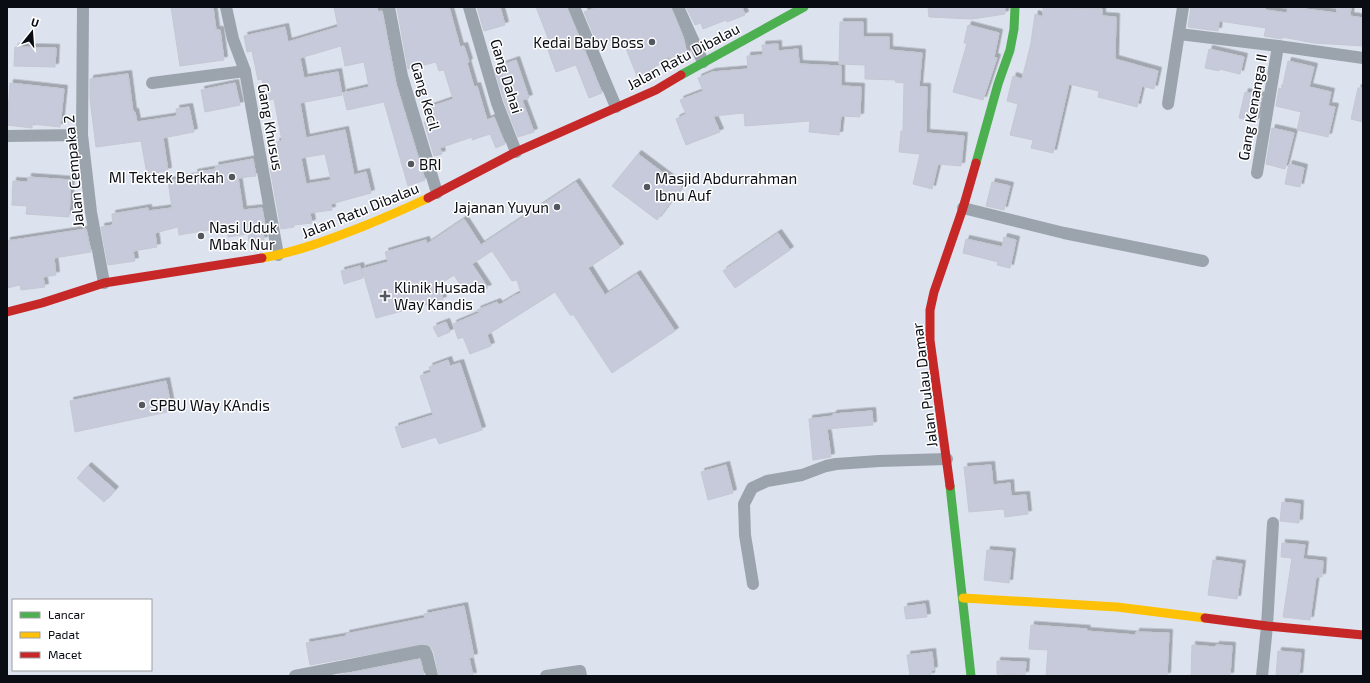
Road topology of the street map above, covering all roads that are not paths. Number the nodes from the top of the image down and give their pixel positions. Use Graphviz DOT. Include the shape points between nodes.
graph roads {
  1 [pos="83,7"];
  2 [pos="226,7"];
  3 [pos="389,7"];
  4 [pos="469,7"];
  5 [pos="574,7"];
  6 [pos="678,7"];
  7 [pos="804,7"];
  8 [pos="1015,7"];
  9 [pos="1183,7"];
  10 [pos="1179,34"];
  11 [pos="1278,46"];
  12 [pos="1363,58"];
  13 [pos="704,62"];
  14 [pos="245,71"];
  15 [pos="152,82"];
  16 [pos="1168,104"];
  17 [pos="616,107"];
  18 [pos="82,135"];
  19 [pos="7,136"];
  20 [pos="516,152"];
  21 [pos="1257,173"];
  22 [pos="437,193"];
  23 [pos="963,208"];
  24 [pos="278,255"];
  25 [pos="1203,261"];
  26 [pos="104,283"];
  27 [pos="7,312"];
  28 [pos="947,459"];
  29 [pos="1273,523"];
  30 [pos="753,584"];
  31 [pos="962,598"];
  32 [pos="1267,626"];
  33 [pos="1363,635"];
  34 [pos="295,676"];
  35 [pos="432,676"];
  36 [pos="546,676"];
  37 [pos="581,676"];
  38 [pos="971,676"];
  39 [pos="1262,676"];
  1 -- 18 [label="street, Jalan Cempaka 2"];
  2 -- 14 [label="street, Gang Khusus" via="233,39"];
  3 -- 22 [label="street, Gang Kecil" via="402,76"];
  4 -- 20 [label="street, Gang Dahai" via="498,103"];
  5 -- 17 [label="street"];
  6 -- 13 [label="street"];
  7 -- 13 [label="street, Jalan Ratu Dibalau"];
  8 -- 23 [label="street, Jalan Pulau Damar" via="1010,50"];
  9 -- 10 [label="street"];
  10 -- 11 [label="street, Gang Kenanga II"];
  10 -- 16 [label="street"];
  11 -- 12 [label="street, Gang Kenanga II"];
  11 -- 21 [label="street, Gang Kenanga II"];
  13 -- 17 [label="street, Jalan Ratu Dibalau" via="656,90"];
  14 -- 15 [label="street"];
  14 -- 24 [label="street, Gang Khusus"];
  17 -- 20 [label="street, Jalan Ratu Dibalau"];
  18 -- 19 [label="street"];
  18 -- 26 [label="street, Jalan Cempaka 2" via="91,212"];
  20 -- 22 [label="street, Jalan Ratu Dibalau"];
  22 -- 24 [label="street, Jalan Ratu Dibalau" via="353,230"];
  23 -- 25 [label="street" via="1064,233"];
  23 -- 28 [label="street, Jalan Pulau Damar" via="934,292 929,327"];
  24 -- 26 [label="street, Jalan Ratu Dibalau"];
  26 -- 27 [label="street, Jalan Ratu Dibalau"];
  28 -- 30 [label="street" via="836,464 802,475 767,481 752,488 744,504 745,534"];
  28 -- 31 [label="street, Jalan Pulau Damar"];
  29 -- 32 [label="street"];
  31 -- 32 [label="street" via="1117,608"];
  31 -- 38 [label="street, Jalan Pulau Damar"];
  32 -- 33 [label="street"];
  32 -- 39 [label="street"];
  34 -- 35 [label="street" via="421,651 427,655"];
  36 -- 37 [label="street" via="580,671"];
}
